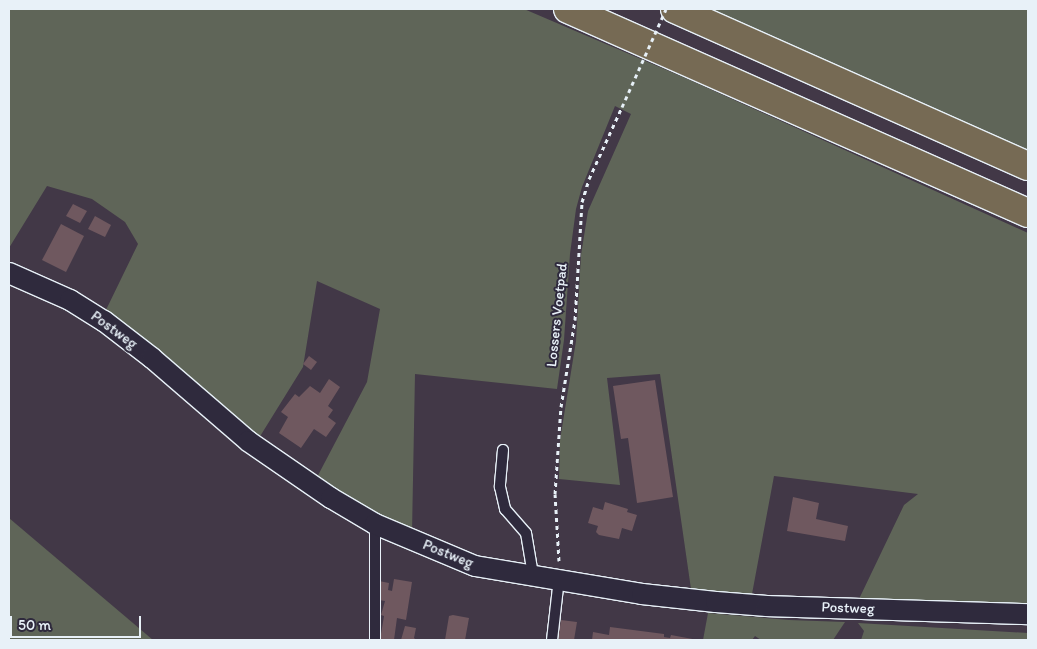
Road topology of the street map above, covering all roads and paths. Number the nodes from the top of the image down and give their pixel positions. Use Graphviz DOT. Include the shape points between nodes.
graph roads {
  1 [pos="568,9"];
  2 [pos="666,9"];
  3 [pos="675,9"];
  4 [pos="1028,166"];
  5 [pos="1028,213"];
  6 [pos="9,273"];
  7 [pos="503,450"];
  8 [pos="375,524"];
  9 [pos="532,575"];
  10 [pos="559,580"];
  11 [pos="1028,614"];
  12 [pos="375,640"];
  13 [pos="552,640"];
  1 -- 5 [label="highway"];
  2 -- 10 [label="path, Lossers Voetpad, bridge" via="589,179 582,202 575,320 561,407 555,494"];
  3 -- 4 [label="highway"];
  6 -- 8 [label="street, Postweg" via="70,300 104,321 248,441"];
  7 -- 9 [label="lane" via="500,487 505,509 526,533"];
  8 -- 9 [label="street, Postweg" via="475,566"];
  8 -- 12 [label="lane"];
  9 -- 10 [label="street, Postweg"];
  10 -- 11 [label="street, Postweg" via="642,594 759,605"];
  10 -- 13 [label="lane"];
}
